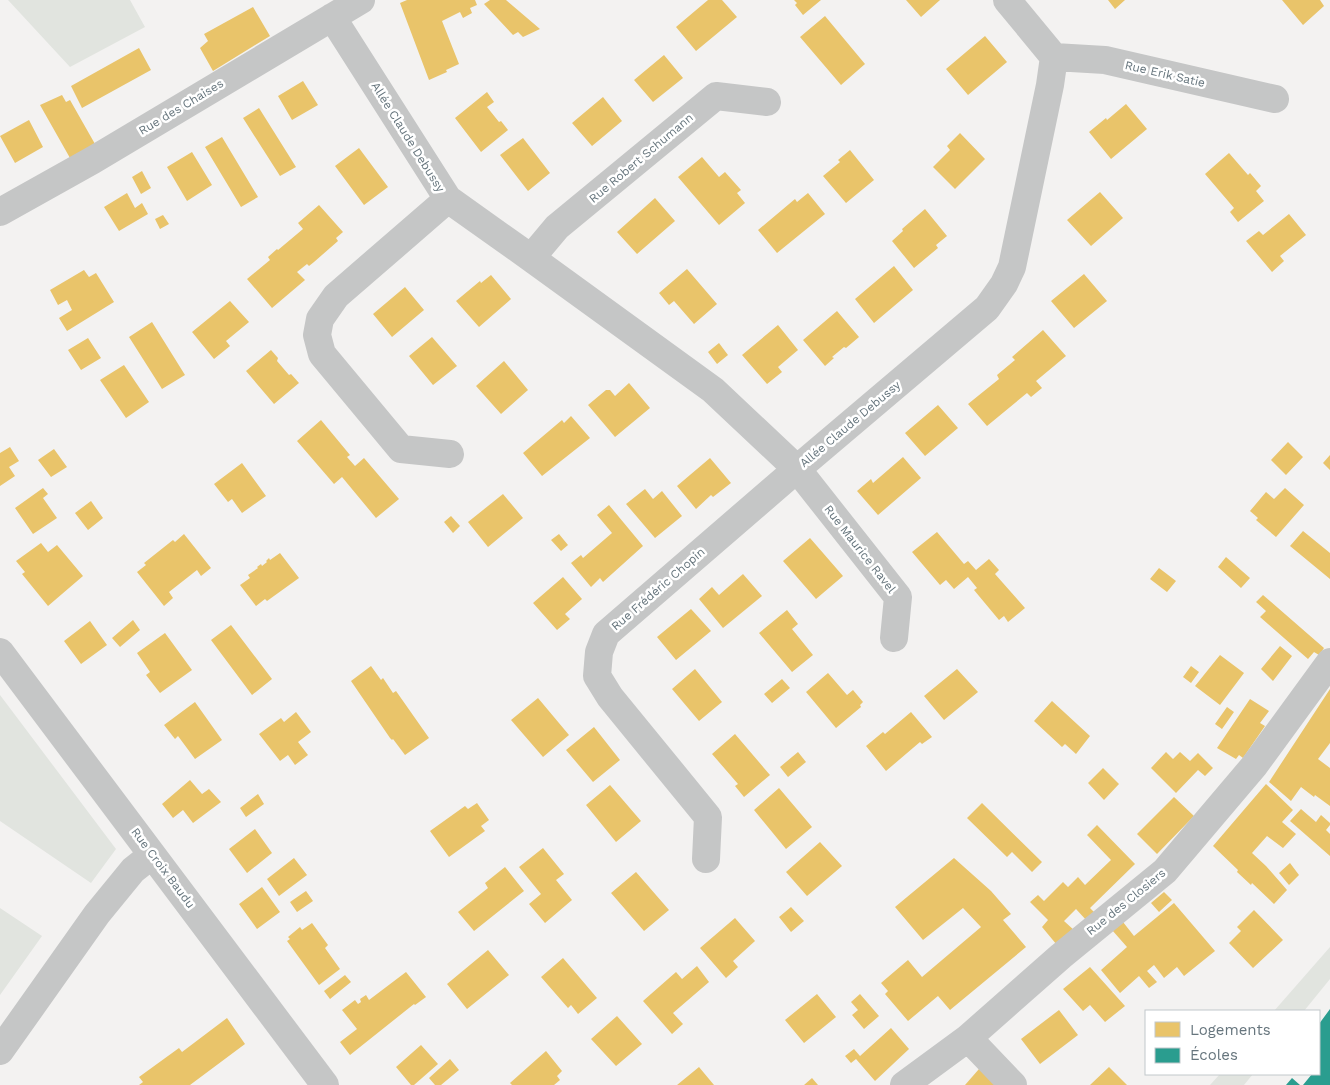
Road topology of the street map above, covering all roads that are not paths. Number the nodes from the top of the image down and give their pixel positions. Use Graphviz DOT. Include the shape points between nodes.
graph roads {
  1 [pos="361,0"];
  2 [pos="1006,0"];
  3 [pos="332,17"];
  4 [pos="1054,57"];
  5 [pos="1275,99"];
  6 [pos="767,102"];
  7 [pos="448,199"];
  8 [pos="0,212"];
  9 [pos="531,258"];
  10 [pos="450,454"];
  11 [pos="796,469"];
  12 [pos="894,638"];
  13 [pos="0,652"];
  14 [pos="1330,662"];
  15 [pos="152,855"];
  16 [pos="706,859"];
  17 [pos="968,1038"];
  18 [pos="0,1051"];
  19 [pos="325,1085"];
  20 [pos="904,1085"];
  21 [pos="1013,1085"];
  1 -- 3 [label="street, Rue des Chaises"];
  2 -- 4 [label="street"];
  3 -- 7 [label="street, Allée Claude Debussy"];
  3 -- 8 [label="street, Rue des Chaises"];
  4 -- 5 [label="street, Rue Erik Satie" via="1104,60"];
  4 -- 11 [label="street, Allée Claude Debussy" via="1012,267 1004,284 987,308"];
  6 -- 9 [label="street, Rue Robert Schumann" via="716,96 557,227"];
  7 -- 9 [label="street, Allée Claude Debussy"];
  7 -- 10 [label="street" via="336,296 320,319 317,335 322,354 401,449"];
  9 -- 11 [label="street, Allée Claude Debussy" via="713,390"];
  11 -- 12 [label="street, Rue Maurice Ravel" via="898,597"];
  11 -- 16 [label="street, Rue Frédéric Chopin" via="606,634 599,652 597,676 610,697 708,817"];
  13 -- 15 [label="street, Rue Croix Baudu"];
  14 -- 17 [label="street, Rue des Closiers" via="1254,766 1165,871 1060,956"];
  15 -- 18 [label="street" via="133,870 98,914"];
  15 -- 19 [label="street, Rue Croix Baudu"];
  17 -- 20 [label="street, Rue des Closiers"];
  17 -- 21 [label="street"];
}
